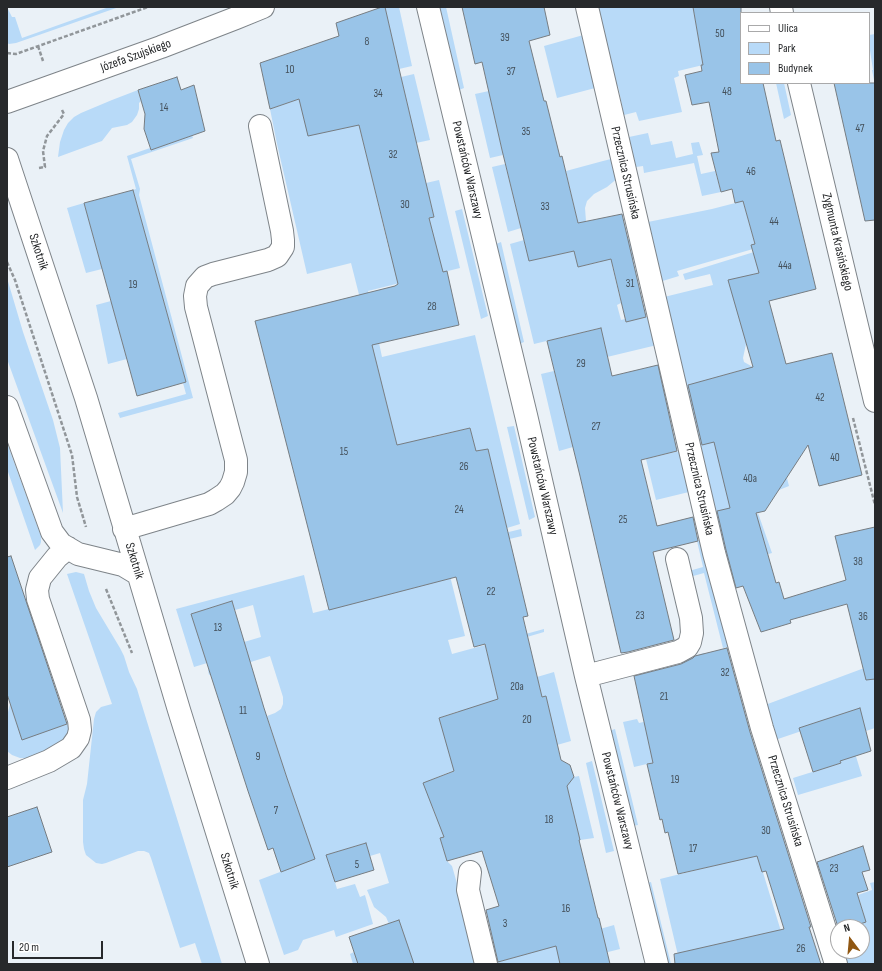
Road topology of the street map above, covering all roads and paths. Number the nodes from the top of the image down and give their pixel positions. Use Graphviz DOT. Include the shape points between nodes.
graph roads {
  1 [pos="148,7"];
  2 [pos="263,7"];
  3 [pos="428,7"];
  4 [pos="587,7"];
  5 [pos="7,54"];
  6 [pos="799,84"];
  7 [pos="7,102"];
  8 [pos="64,114"];
  9 [pos="260,126"];
  10 [pos="7,159"];
  11 [pos="45,167"];
  12 [pos="7,262"];
  13 [pos="875,401"];
  14 [pos="7,407"];
  15 [pos="124,528"];
  16 [pos="68,548"];
  17 [pos="95,558"];
  18 [pos="677,559"];
  19 [pos="138,574"];
  20 [pos="133,656"];
  21 [pos="586,676"];
  22 [pos="7,778"];
  23 [pos="470,872"];
  24 [pos="258,964"];
  25 [pos="486,964"];
  26 [pos="657,964"];
  27 [pos="836,964"];
  1 -- 5 [label="path" via="16,54"];
  2 -- 7 [label="street, Józefa Szujskiego" via="161,47"];
  3 -- 21 [label="street, Powstańców Warszawy"];
  4 -- 27 [label="street, Przecznica Strusińska" via="714,553 762,728"];
  6 -- 13 [label="street, Zygmunta Krasińskiego"];
  8 -- 11 [label="path" via="47,136 43,151"];
  9 -- 15 [label="street" via="282,231 283,247 277,256 268,260 205,277 197,286 195,296 236,460 233,482 224,494 209,504"];
  10 -- 15 [label="street, Szkotnik" via="86,398"];
  12 -- 17 [label="path" via="72,455 77,497"];
  14 -- 16 [label="street" via="52,532 61,544"];
  15 -- 19 [label="street, Szkotnik"];
  16 -- 17 [label="street" via="78,554"];
  16 -- 22 [label="street" via="40,578 37,590 79,720 78,738 71,748 49,761"];
  17 -- 19 [label="street" via="123,565"];
  17 -- 20 [label="path"];
  18 -- 21 [label="street" via="691,618 692,633 687,647 678,652"];
  19 -- 24 [label="street, Szkotnik"];
  21 -- 26 [label="street, Powstańców Warszawy"];
  23 -- 25 [label="street" via="468,890"];
}
